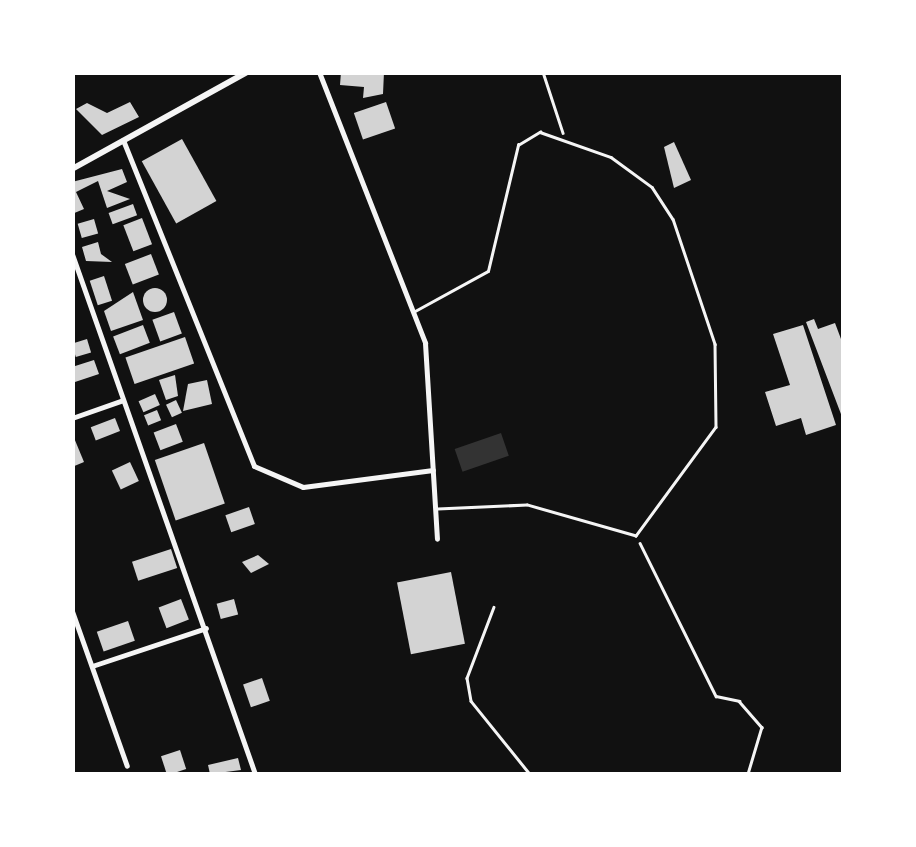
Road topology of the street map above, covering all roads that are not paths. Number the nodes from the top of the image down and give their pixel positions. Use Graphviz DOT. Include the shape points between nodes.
graph roads {
  1 [pos="247,72"];
  2 [pos="319,72"];
  3 [pos="123,140"];
  4 [pos="72,168"];
  5 [pos="72,254"];
  6 [pos="414,311"];
  7 [pos="123,400"];
  8 [pos="72,418"];
  9 [pos="433,470"];
  10 [pos="435,509"];
  11 [pos="437,539"];
  12 [pos="72,611"];
  13 [pos="206,628"];
  14 [pos="92,666"];
  15 [pos="128,766"];
  16 [pos="255,774"];
  1 -- 3 [label="main road"];
  2 -- 6 [label="street"];
  3 -- 4 [label="main road"];
  3 -- 9 [label="street" via="254,466 272,482 303,487"];
  5 -- 7 [label="street"];
  6 -- 9 [label="street" via="428,358"];
  6 -- 10 [label="lane" via="460,294 494,262 518,145 533,133 565,138 626,165 666,206 715,344 714,432 636,536 528,506"];
  7 -- 8 [label="street"];
  7 -- 13 [label="street"];
  9 -- 10 [label="street"];
  10 -- 11 [label="street"];
  12 -- 14 [label="street"];
  13 -- 14 [label="street"];
  13 -- 16 [label="street"];
  14 -- 15 [label="street"];
}
